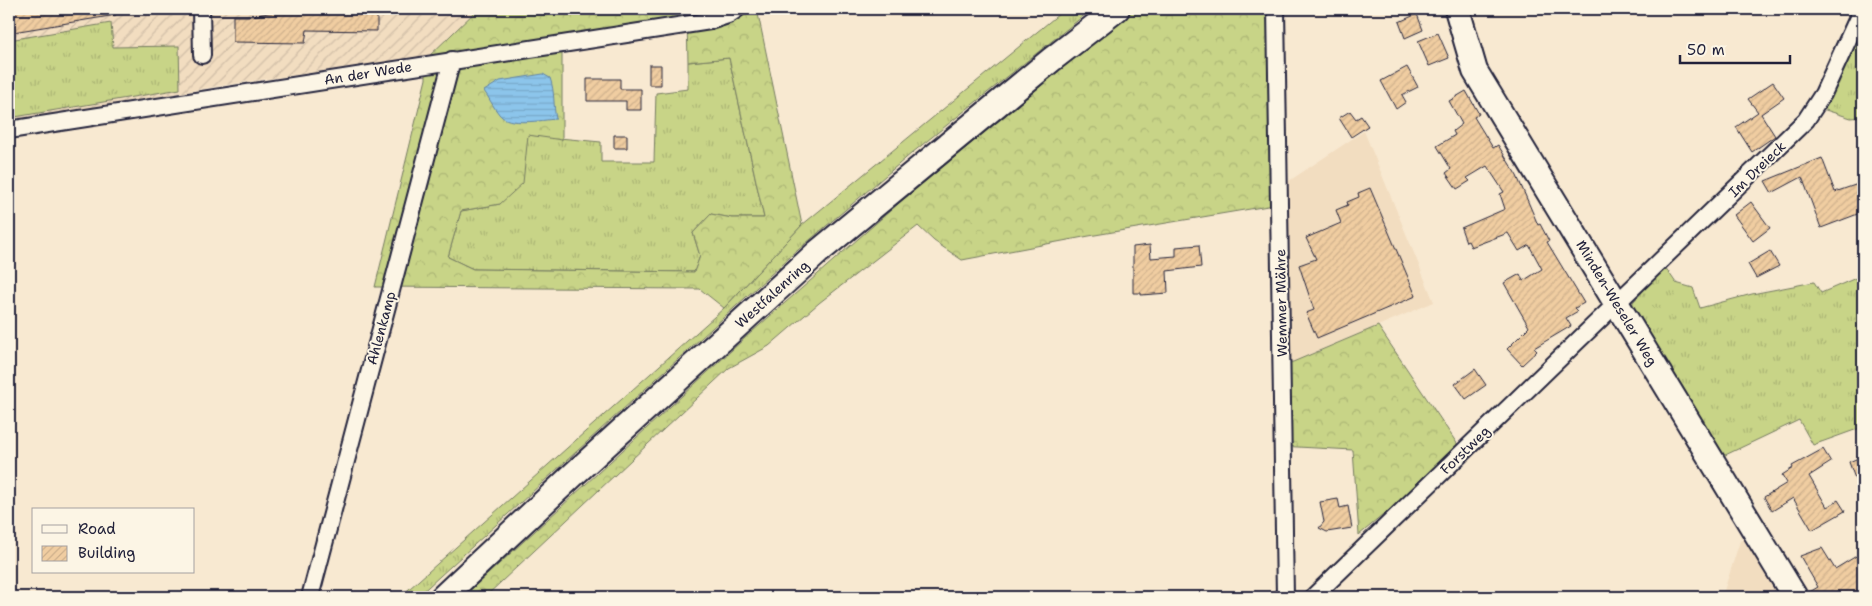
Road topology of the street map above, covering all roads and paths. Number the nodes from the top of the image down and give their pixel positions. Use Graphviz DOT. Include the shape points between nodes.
graph roads {
  1 [pos="201,9"];
  2 [pos="1117,9"];
  3 [pos="1276,9"];
  4 [pos="1457,9"];
  5 [pos="1862,9"];
  6 [pos="732,12"];
  7 [pos="202,55"];
  8 [pos="452,60"];
  9 [pos="9,130"];
  10 [pos="1617,303"];
  11 [pos="1792,595"];
  12 [pos="310,597"];
  13 [pos="443,597"];
  14 [pos="1285,597"];
  15 [pos="1314,597"];
  1 -- 7 [label="street"];
  2 -- 13 [label="main road, Westfalenring" via="818,252"];
  3 -- 14 [label="street, Wemmer Mähre"];
  4 -- 10 [label="main road, Minden-Weseler Weg" via="1475,71"];
  5 -- 10 [label="street, Im Dreieck" via="1823,94 1806,120"];
  6 -- 8 [label="street, An der Wede" via="710,20"];
  8 -- 9 [label="street, An der Wede"];
  8 -- 12 [label="street, Ahlenkamp"];
  10 -- 11 [label="main road, Minden-Weseler Weg"];
  10 -- 15 [label="street, Forstweg"];
}
